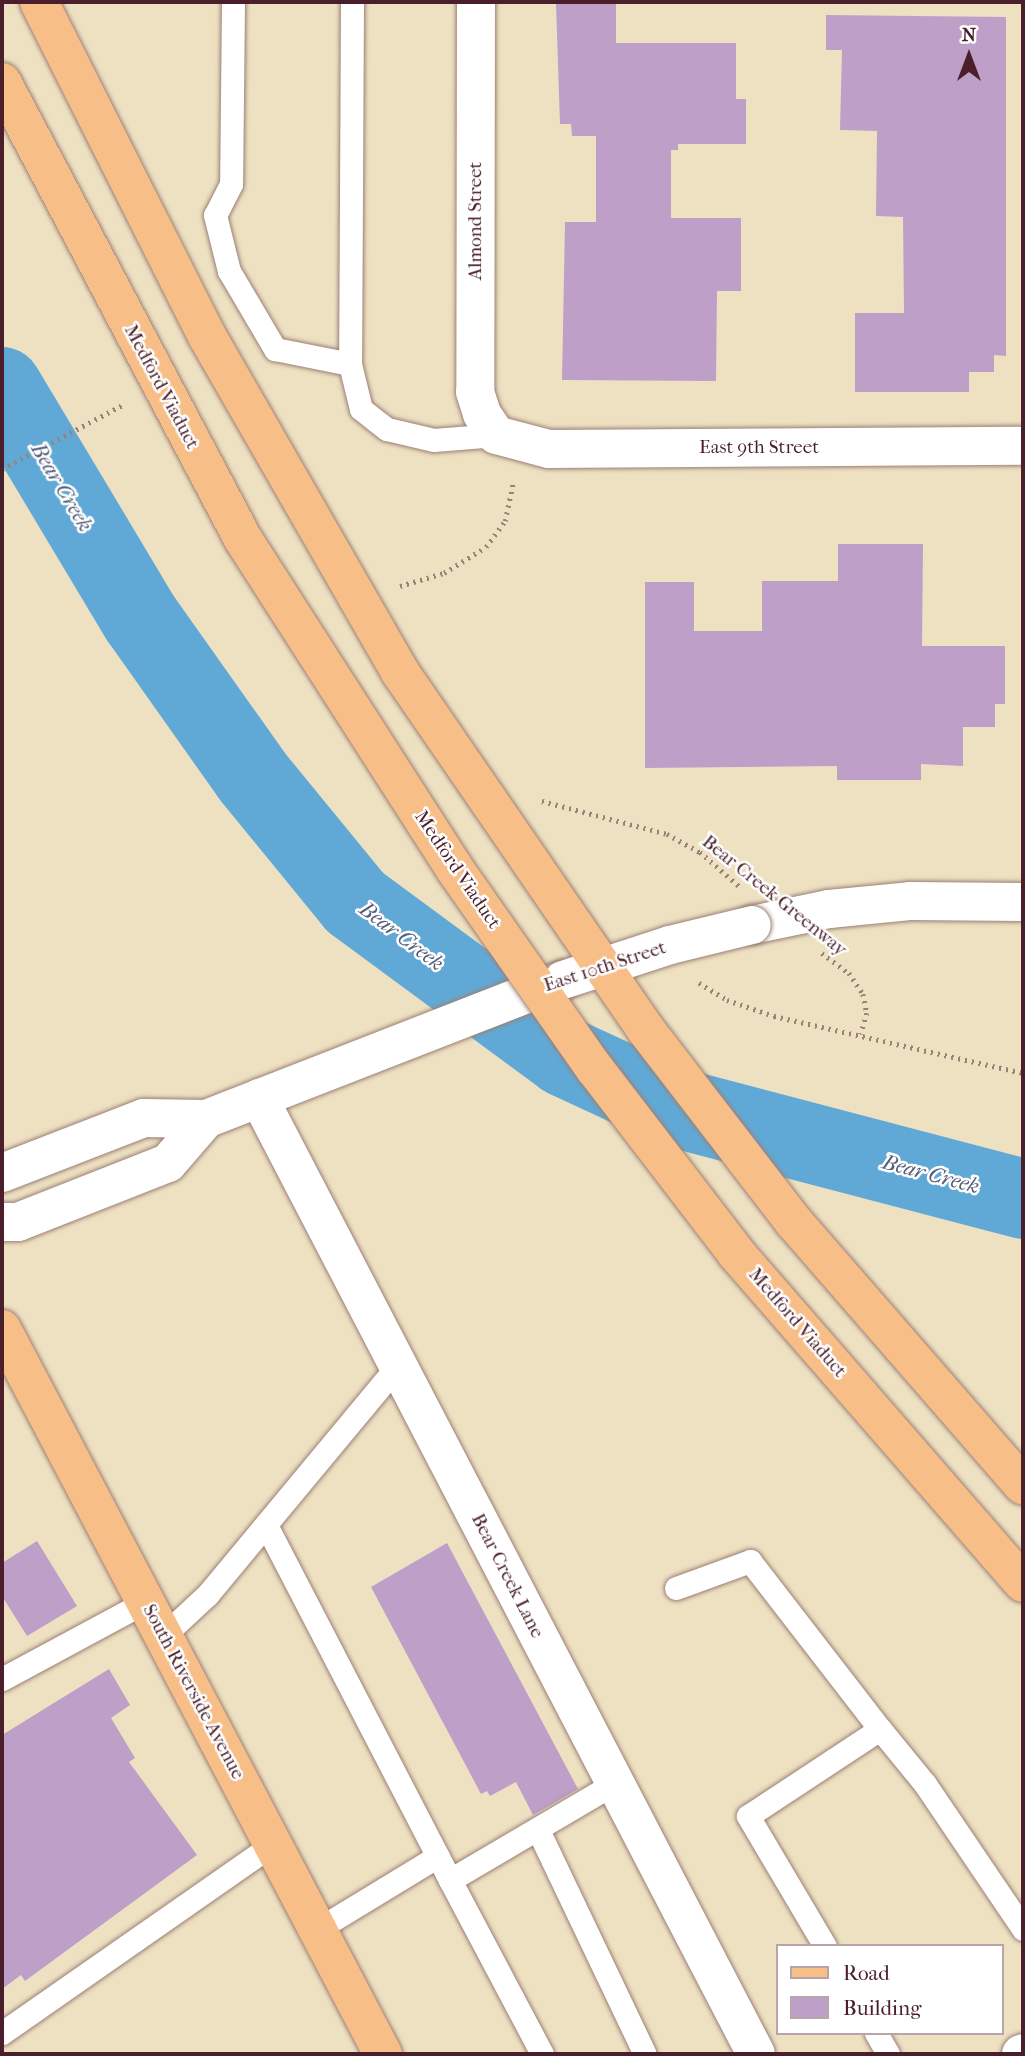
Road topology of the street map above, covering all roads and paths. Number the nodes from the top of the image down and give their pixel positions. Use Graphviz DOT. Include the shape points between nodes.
graph roads {
  1 [pos="39,2"];
  2 [pos="233,2"];
  3 [pos="352,2"];
  4 [pos="476,2"];
  5 [pos="2,82"];
  6 [pos="350,364"];
  7 [pos="139,397"];
  8 [pos="509,440"];
  9 [pos="1023,446"];
  10 [pos="2,469"];
  11 [pos="393,588"];
  12 [pos="531,799"];
  13 [pos="1023,902"];
  14 [pos="765,922"];
  15 [pos="861,1034"];
  16 [pos="259,1098"];
  17 [pos="206,1119"];
  18 [pos="2,1172"];
  19 [pos="2,1222"];
  20 [pos="2,1329"];
  21 [pos="398,1366"];
  22 [pos="1023,1485"];
  23 [pos="266,1525"];
  24 [pos="1023,1583"];
  25 [pos="676,1588"];
  26 [pos="145,1602"];
  27 [pos="163,1636"];
  28 [pos="2,1679"];
  29 [pos="880,1728"];
  30 [pos="615,1783"];
  31 [pos="538,1830"];
  32 [pos="273,1844"];
  33 [pos="438,1856"];
  34 [pos="450,1881"];
  35 [pos="318,1929"];
  36 [pos="1023,1929"];
  37 [pos="824,1944"];
  38 [pos="2,2033"];
  39 [pos="877,2035"];
  40 [pos="383,2054"];
  41 [pos="542,2054"];
  42 [pos="645,2054"];
  43 [pos="756,2054"];
  44 [pos="888,2054"];
  1 -- 22 [label="main road, bridge" via="207,336 400,672 646,1030 794,1222"];
  2 -- 6 [label="lane" via="231,184 215,215 229,271 275,349"];
  3 -- 6 [label="lane"];
  4 -- 8 [label="street, Almond Street" via="475,392 482,414"];
  5 -- 24 [label="main road, Medford Viaduct, bridge" via="243,539 454,868 595,1069 736,1253"];
  6 -- 8 [label="lane" via="361,409 387,429 434,440"];
  7 -- 10 [label="path"];
  8 -- 9 [label="street, East 9th Street" via="549,449"];
  8 -- 11 [label="path" via="505,521 486,547 443,573"];
  12 -- 14 [label="path, Bear Creek Greenway" via="684,842"];
  13 -- 14 [label="street, East 10th Street" via="910,901"];
  14 -- 15 [label="path, Bear Creek Greenway" via="849,973 863,994 867,1013"];
  14 -- 16 [label="street, East 10th Street, bridge" via="670,945 563,980"];
  16 -- 17 [label="street, East 10th Street"];
  16 -- 21 [label="street, Bear Creek Lane"];
  17 -- 18 [label="street, East 10th Street" via="144,1118"];
  17 -- 19 [label="street, East 10th Street" via="168,1163 18,1222"];
  20 -- 26 [label="main road, South Riverside Avenue"];
  21 -- 23 [label="lane"];
  21 -- 30 [label="street, Bear Creek Lane"];
  23 -- 27 [label="lane" via="208,1594"];
  23 -- 33 [label="lane"];
  25 -- 29 [label="lane" via="750,1561"];
  26 -- 27 [label="main road, South Riverside Avenue"];
  26 -- 28 [label="lane"];
  27 -- 32 [label="main road, South Riverside Avenue"];
  29 -- 36 [label="lane" via="925,1784"];
  29 -- 37 [label="lane" via="748,1816"];
  30 -- 31 [label="lane"];
  30 -- 43 [label="street, Bear Creek Lane"];
  31 -- 34 [label="lane"];
  31 -- 42 [label="lane"];
  32 -- 35 [label="main road, South Riverside Avenue"];
  32 -- 38 [label="lane"];
  33 -- 34 [label="lane"];
  33 -- 35 [label="lane"];
  34 -- 41 [label="lane"];
  35 -- 40 [label="main road, South Riverside Avenue"];
  39 -- 44 [label="lane"];
}
